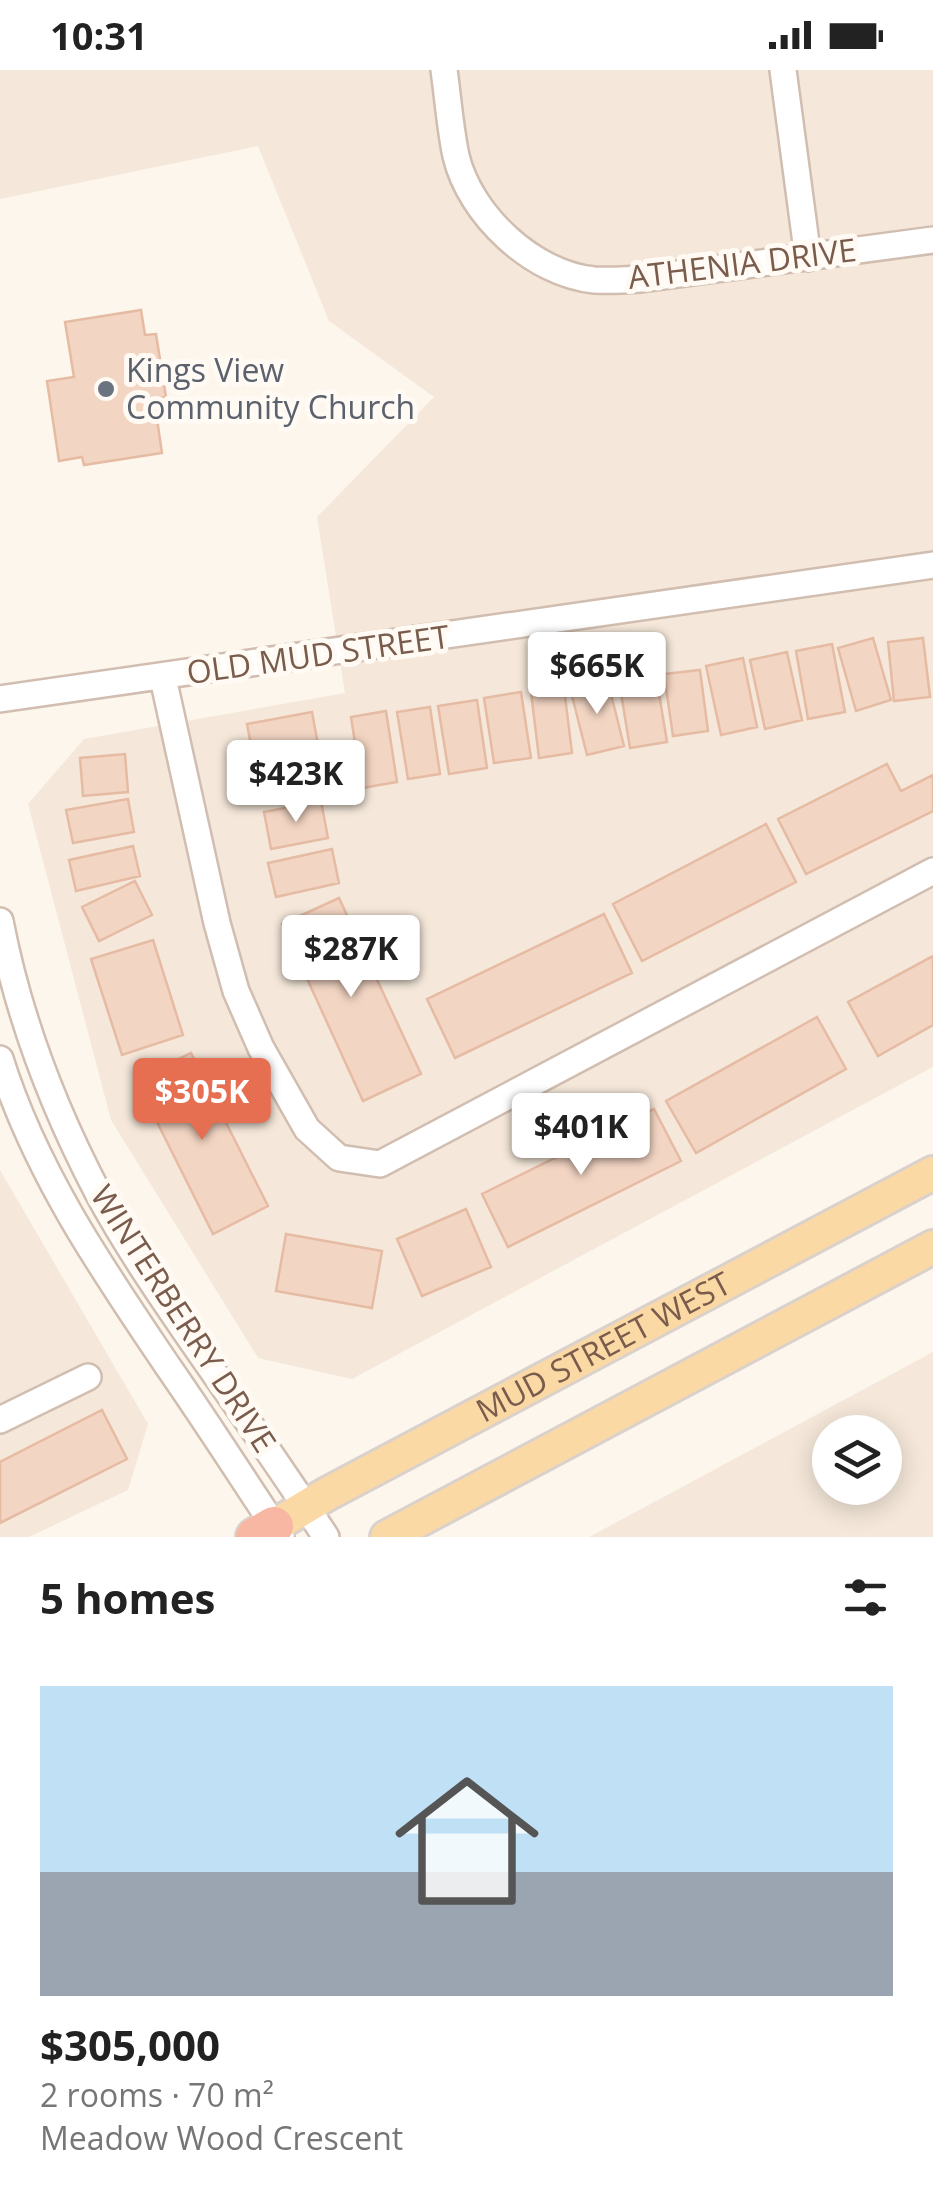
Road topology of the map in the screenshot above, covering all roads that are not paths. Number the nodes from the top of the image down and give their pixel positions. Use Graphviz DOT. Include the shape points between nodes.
graph roads {
  1 [pos="444,70"];
  2 [pos="783,70"];
  3 [pos="933,240"];
  4 [pos="808,258"];
  5 [pos="933,565"];
  6 [pos="163,678"];
  7 [pos="0,700"];
  8 [pos="933,871"];
  9 [pos="0,922"];
  10 [pos="0,1059"];
  11 [pos="933,1173"];
  12 [pos="933,1247"];
  13 [pos="88,1377"];
  14 [pos="0,1420"];
  15 [pos="279,1527"];
  16 [pos="326,1537"];
  17 [pos="386,1537"];
  1 -- 4 [label="street, ATHENIA DRIVE" via="456,159 480,209 515,246 563,272 641,280"];
  2 -- 4 [label="street"];
  3 -- 4 [label="street, ATHENIA DRIVE"];
  5 -- 6 [label="street, OLD MUD STREET"];
  6 -- 7 [label="street, OLD MUD STREET"];
  6 -- 8 [label="street" via="236,991 307,1129 339,1158 380,1164"];
  9 -- 15 [label="street, WINTERBERRY DRIVE" via="31,1036 69,1133"];
  10 -- 15 [label="street, WINTERBERRY DRIVE" via="60,1199"];
  11 -- 15 [label="main road, MUD STREET WEST"];
  12 -- 17 [label="main road, MUD STREET WEST"];
  13 -- 14 [label="street"];
  15 -- 16 [label="street, WINTERBERRY DRIVE"];
}
